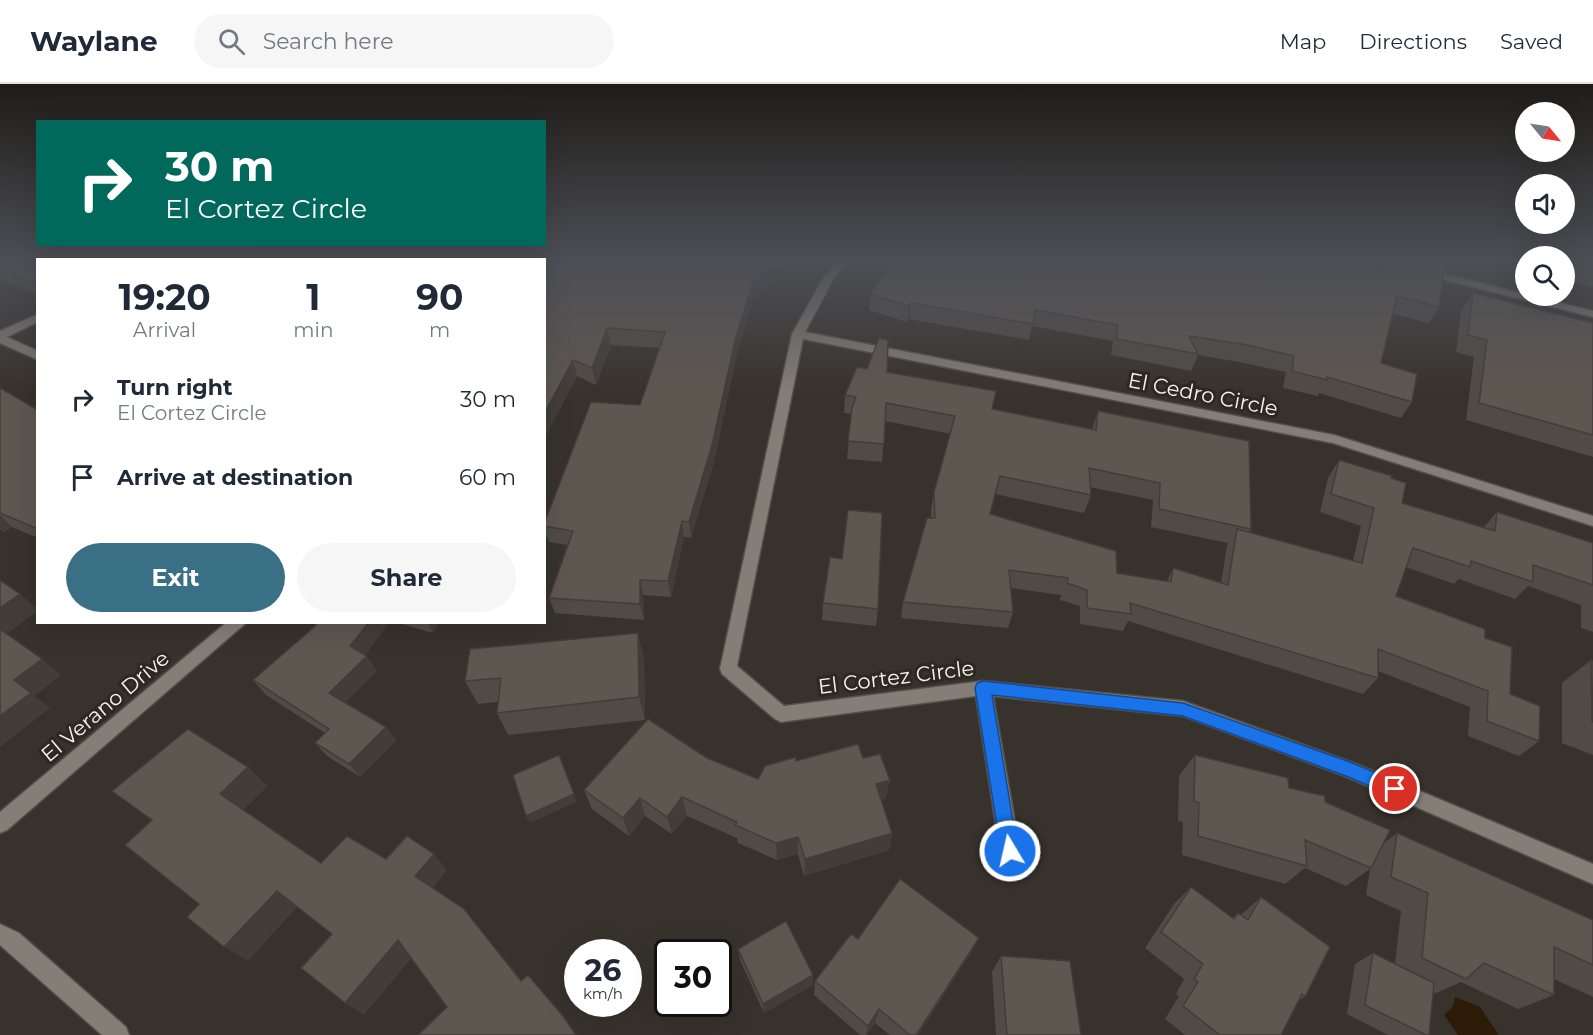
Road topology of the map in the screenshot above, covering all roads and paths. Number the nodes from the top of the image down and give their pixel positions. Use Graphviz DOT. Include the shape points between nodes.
graph roads {
  1 [pos="814,304"];
  2 [pos="1555,304"];
  3 [pos="1593,314"];
  4 [pos="36,317"];
  5 [pos="798,334"];
  6 [pos="0,337"];
  7 [pos="36,355"];
  8 [pos="1593,521"];
  9 [pos="237,624"];
  10 [pos="983,688"];
  11 [pos="0,824"];
  12 [pos="1010,851"];
  13 [pos="1593,874"];
  14 [pos="0,934"];
  15 [pos="118,1035"];
  1 -- 5 [label="street, El Cortez Circle"];
  2 -- 3 [label="street"];
  4 -- 6 [label="street"];
  5 -- 8 [label="street, El Cedro Circle" via="1334,439"];
  5 -- 10 [label="street, El Cortez Circle" via="728,669 781,714"];
  6 -- 7 [label="street"];
  9 -- 11 [label="street, El Verano Drive"];
  10 -- 12 [label="street"];
  10 -- 13 [label="street, El Cortez Circle" via="1183,709 1350,770"];
  14 -- 15 [label="street" via="12,940"];
}
